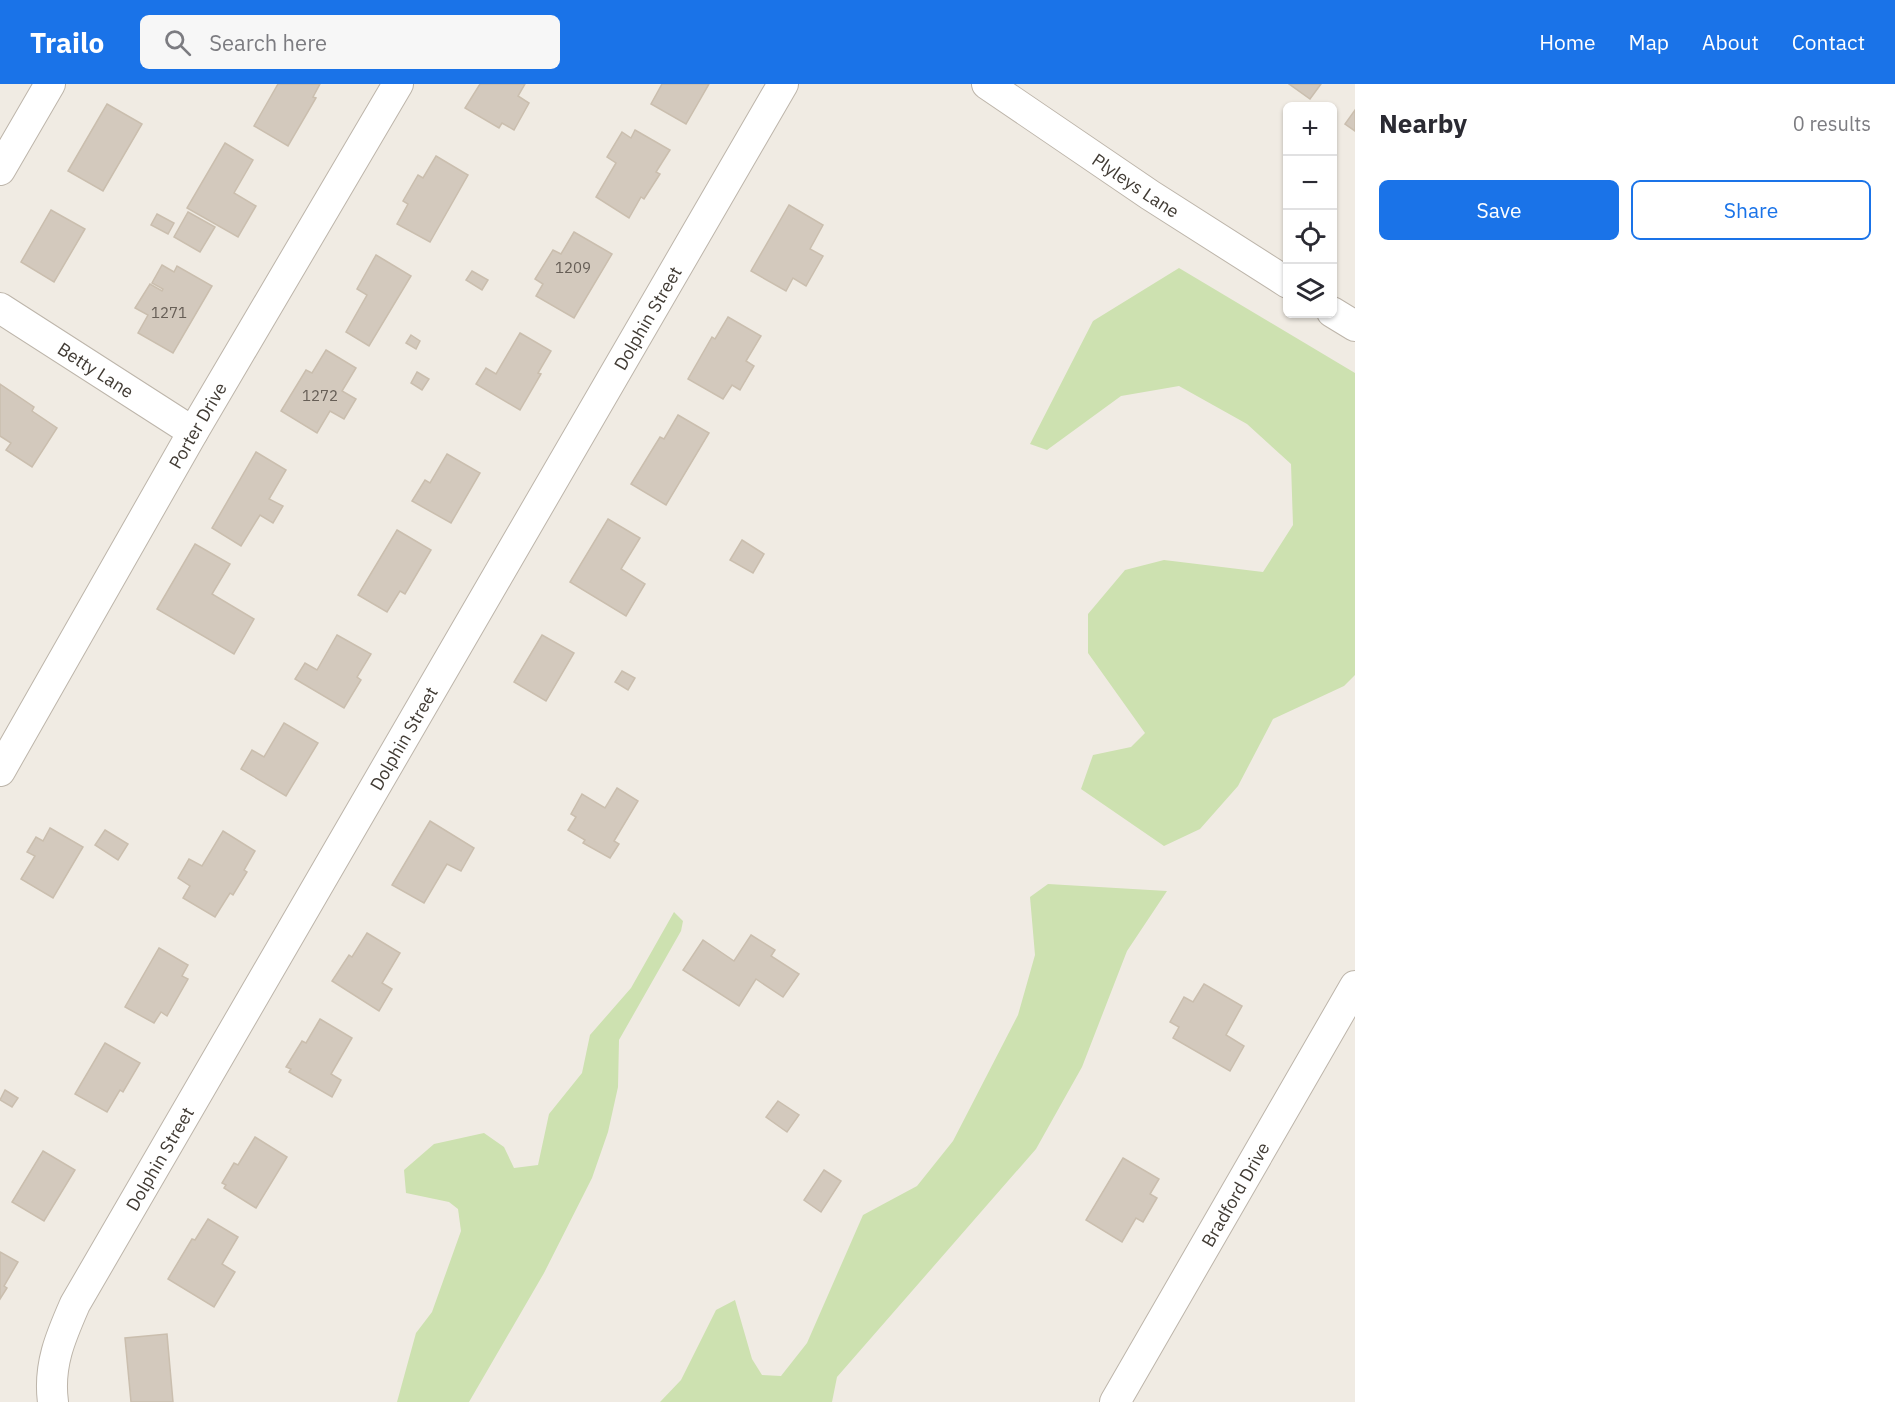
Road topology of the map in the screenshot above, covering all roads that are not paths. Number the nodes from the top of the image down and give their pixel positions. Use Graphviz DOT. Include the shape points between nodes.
graph roads {
  1 [pos="50,84"];
  2 [pos="398,84"];
  3 [pos="783,84"];
  4 [pos="987,84"];
  5 [pos="0,170"];
  6 [pos="1283,280"];
  7 [pos="0,308"];
  8 [pos="1337,315"];
  9 [pos="1355,326"];
  10 [pos="193,432"];
  11 [pos="0,771"];
  12 [pos="1355,986"];
  13 [pos="53,1402"];
  14 [pos="1115,1402"];
  1 -- 5 [label="street"];
  2 -- 10 [label="street, Porter Drive"];
  3 -- 13 [label="street, Dolphin Street" via="75,1304 57,1346 51,1376"];
  4 -- 6 [label="street, Plyleys Lane"];
  7 -- 10 [label="street, Betty Lane"];
  8 -- 9 [label="street"];
  10 -- 11 [label="street, Porter Drive"];
  12 -- 14 [label="street, Bradford Drive"];
}
